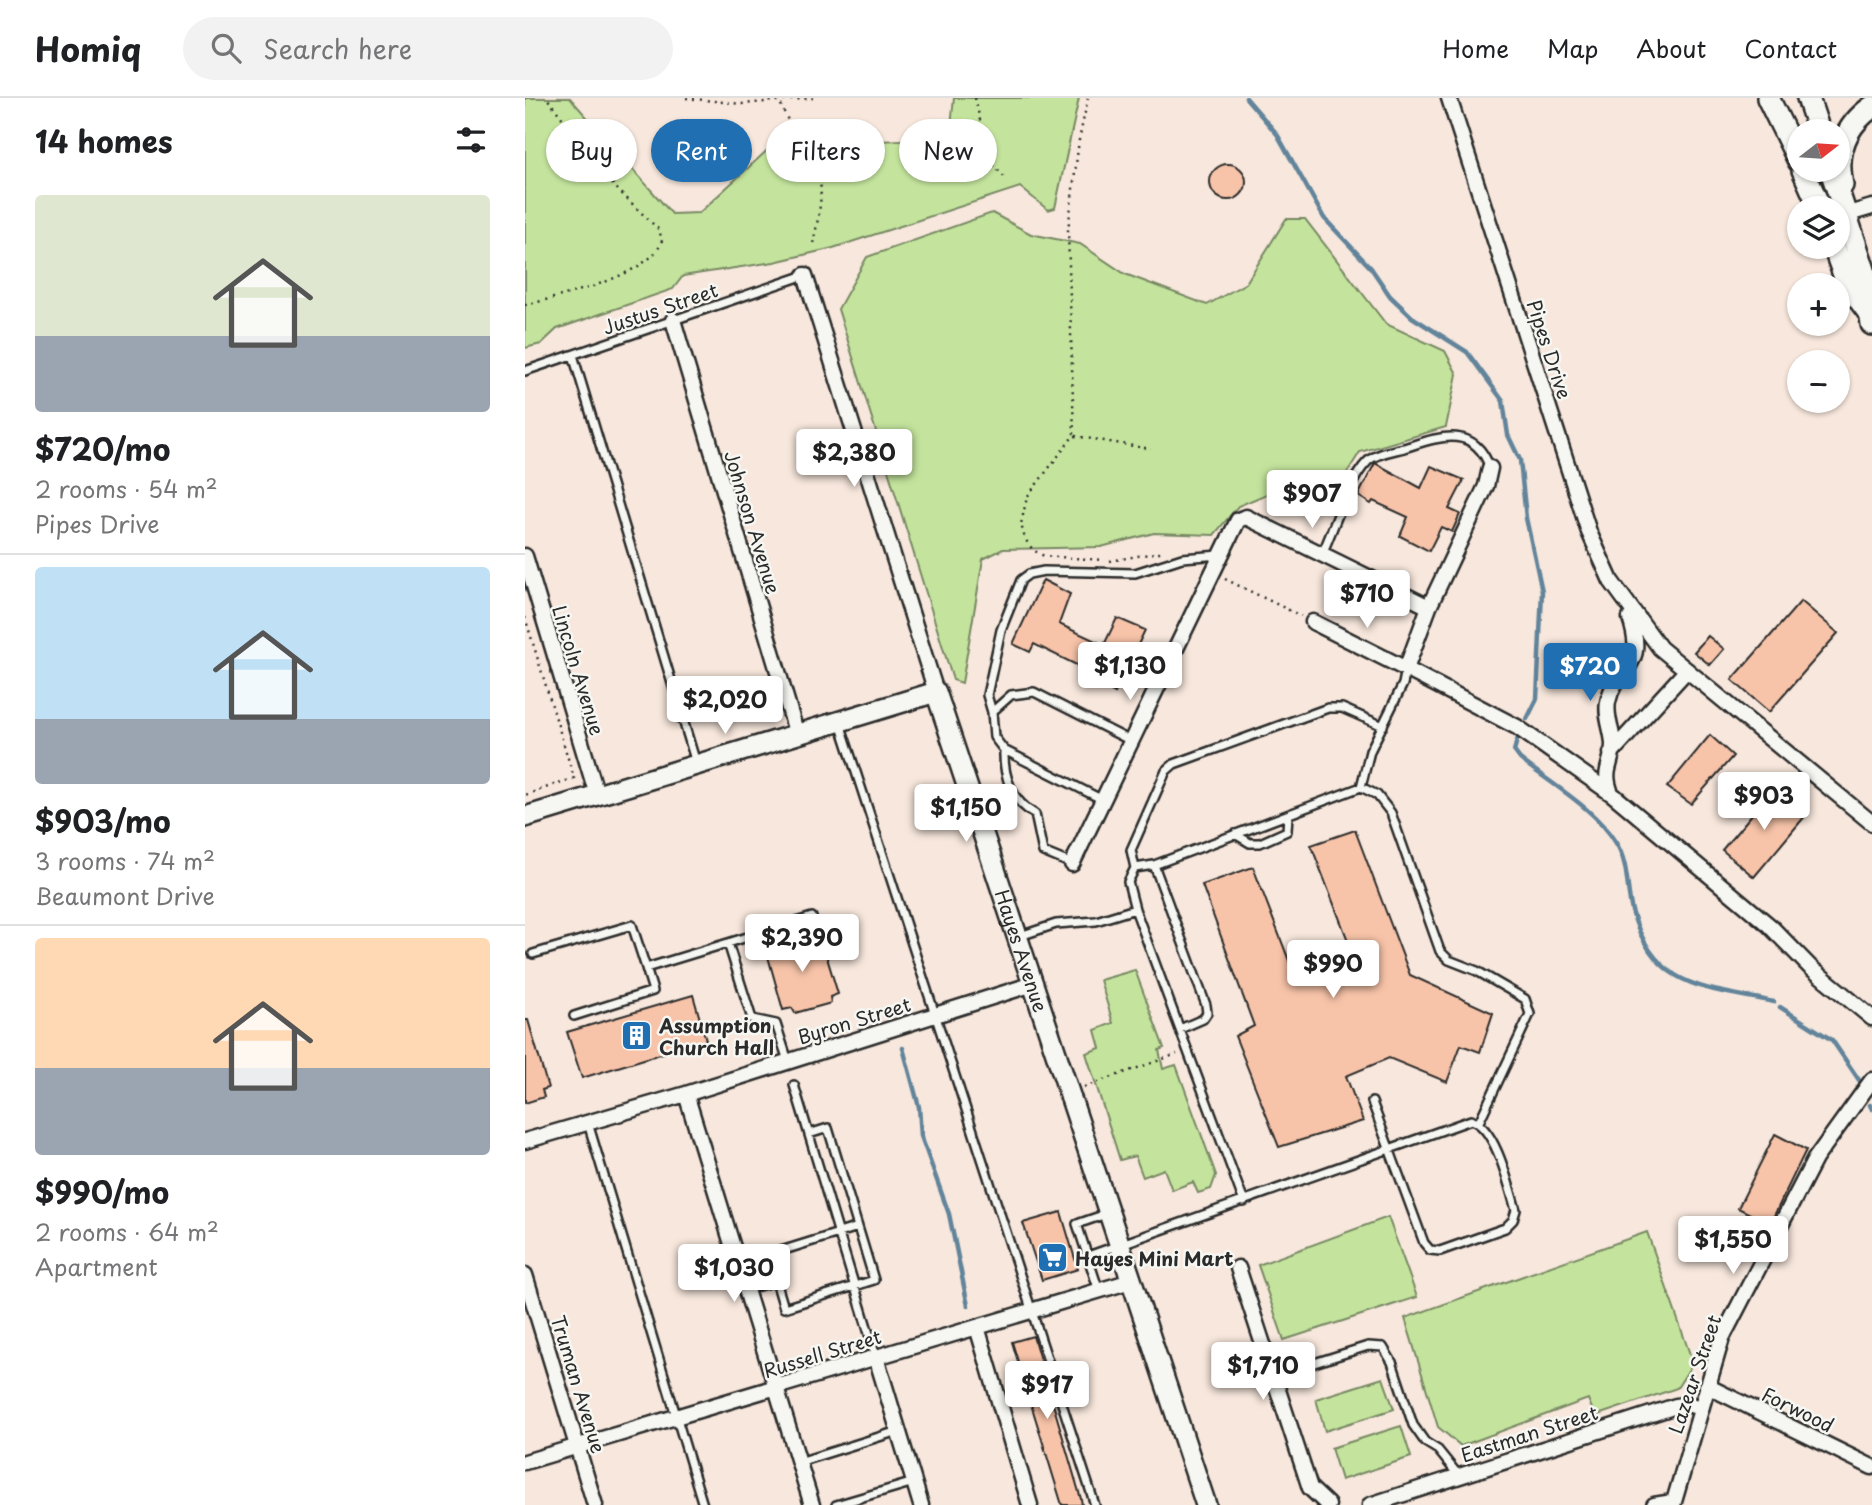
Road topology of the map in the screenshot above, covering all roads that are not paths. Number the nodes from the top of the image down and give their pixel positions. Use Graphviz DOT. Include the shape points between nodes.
graph roads {
  1 [pos="1449,98"];
  2 [pos="1768,98"];
  3 [pos="1779,98"];
  4 [pos="1808,98"];
  5 [pos="1872,107"];
  6 [pos="1815,119"];
  7 [pos="1787,120"];
  8 [pos="1787,136"];
  9 [pos="1842,196"];
  10 [pos="1872,207"];
  11 [pos="1850,214"];
  12 [pos="1850,229"];
  13 [pos="1838,259"];
  14 [pos="804,275"];
  15 [pos="1871,315"];
  16 [pos="673,320"];
  17 [pos="573,355"];
  18 [pos="525,371"];
  19 [pos="1490,468"];
  20 [pos="1322,554"];
  21 [pos="1220,555"];
  22 [pos="525,556"];
  23 [pos="1626,606"];
  24 [pos="1429,607"];
  25 [pos="1313,622"];
  26 [pos="1406,669"];
  27 [pos="1687,670"];
  28 [pos="936,692"];
  29 [pos="992,712"];
  30 [pos="840,722"];
  31 [pos="1383,726"];
  32 [pos="797,735"];
  33 [pos="1131,741"];
  34 [pos="1004,750"];
  35 [pos="1611,753"];
  36 [pos="697,765"];
  37 [pos="1361,787"];
  38 [pos="1612,794"];
  39 [pos="597,795"];
  40 [pos="1103,800"];
  41 [pos="1288,815"];
  42 [pos="525,817"];
  43 [pos="1872,824"];
  44 [pos="1235,834"];
  45 [pos="1072,864"];
  46 [pos="1154,865"];
  47 [pos="1135,868"];
  48 [pos="1135,909"];
  49 [pos="812,917"];
  50 [pos="1017,937"];
  51 [pos="728,943"];
  52 [pos="533,954"];
  53 [pos="646,968"];
  54 [pos="1033,984"];
  55 [pos="935,1015"];
  56 [pos="574,1016"];
  57 [pos="1872,1018"];
  58 [pos="1180,1029"];
  59 [pos="788,1061"];
  60 [pos="1872,1080"];
  61 [pos="794,1085"];
  62 [pos="686,1094"];
  63 [pos="1373,1102"];
  64 [pos="1479,1122"];
  65 [pos="588,1123"];
  66 [pos="809,1134"];
  67 [pos="525,1141"];
  68 [pos="1389,1150"];
  69 [pos="1244,1202"];
  70 [pos="1110,1213"];
  71 [pos="858,1227"];
  72 [pos="838,1233"];
  73 [pos="1120,1245"];
  74 [pos="1088,1256"];
  75 [pos="1238,1268"];
  76 [pos="525,1275"];
  77 [pos="776,1281"];
  78 [pos="1131,1281"];
  79 [pos="854,1286"];
  80 [pos="748,1289"];
  81 [pos="1099,1291"];
  82 [pos="1034,1310"];
  83 [pos="977,1327"];
  84 [pos="876,1357"];
  85 [pos="1273,1376"];
  86 [pos="1707,1386"];
  87 [pos="777,1387"];
  88 [pos="1701,1408"];
  89 [pos="677,1417"];
  90 [pos="898,1431"];
  91 [pos="578,1447"];
  92 [pos="525,1462"];
  93 [pos="799,1462"];
  94 [pos="1872,1467"];
  95 [pos="1459,1476"];
  96 [pos="914,1482"];
  97 [pos="1673,1503"];
  98 [pos="595,1505"];
  99 [pos="703,1505"];
  100 [pos="812,1505"];
  101 [pos="836,1505"];
  102 [pos="921,1505"];
  103 [pos="1030,1505"];
  104 [pos="1095,1505"];
  105 [pos="1206,1505"];
  106 [pos="1328,1505"];
  107 [pos="1370,1505"];
  108 [pos="1654,1505"];
  1 -- 23 [label="street, Pipes Drive" via="1589,532"];
  2 -- 8 [label="main road"];
  3 -- 7 [label="main road"];
  4 -- 6 [label="main road"];
  5 -- 9 [label="main road" via="1856,120 1843,141 1838,170"];
  10 -- 11 [label="street"];
  12 -- 15 [label="main road" via="1864,270"];
  13 -- 15 [label="main road" via="1847,283"];
  14 -- 16 [label="lane, Justus Street"];
  14 -- 28 [label="street, Hayes Avenue"];
  16 -- 17 [label="lane, Justus Street"];
  16 -- 32 [label="street, Johnson Avenue"];
  17 -- 18 [label="lane, Justus Street"];
  17 -- 36 [label="lane"];
  19 -- 20 [label="lane" via="1484,451 1457,437 1420,443 1369,460 1356,477"];
  19 -- 24 [label="street" via="1486,486"];
  20 -- 21 [label="street" via="1246,517 1238,520"];
  20 -- 24 [label="street"];
  21 -- 29 [label="lane" via="1182,558 1118,575 1076,569 1029,574 1021,580 1001,630 987,695"];
  21 -- 33 [label="street"];
  22 -- 39 [label="street, Lincoln Avenue"];
  23 -- 27 [label="street, Pipes Drive" via="1660,648"];
  23 -- 35 [label="street, Pipes Drive" via="1637,638 1634,659 1608,703"];
  24 -- 26 [label="street"];
  25 -- 26 [label="street"];
  26 -- 31 [label="lane"];
  26 -- 38 [label="street" via="1517,727"];
  27 -- 35 [label="street"];
  27 -- 43 [label="street, Pipes Drive"];
  28 -- 30 [label="street"];
  28 -- 50 [label="street, Hayes Avenue"];
  29 -- 33 [label="lane" via="1011,695 1034,692"];
  29 -- 34 [label="lane" via="994,737"];
  30 -- 32 [label="street"];
  30 -- 55 [label="lane"];
  31 -- 37 [label="lane" via="1370,751"];
  31 -- 47 [label="lane" via="1342,708 1328,708 1174,764 1166,771 1131,850"];
  32 -- 36 [label="street"];
  33 -- 40 [label="street"];
  34 -- 40 [label="lane"];
  34 -- 45 [label="lane" via="1014,796 1021,807 1035,814 1043,852"];
  35 -- 38 [label="street, Pipes Drive" via="1605,775"];
  36 -- 39 [label="street"];
  37 -- 41 [label="lane"];
  37 -- 64 [label="lane" via="1377,795 1391,813 1440,951 1525,999 1530,1014"];
  38 -- 57 [label="street"];
  39 -- 42 [label="street"];
  40 -- 45 [label="street"];
  41 -- 44 [label="lane"];
  41 -- 44 [label="lane" via="1287,831 1260,843"];
  44 -- 46 [label="lane"];
  46 -- 47 [label="lane"];
  46 -- 58 [label="lane" via="1206,1005 1203,1019"];
  47 -- 48 [label="lane" via="1128,882"];
  48 -- 50 [label="lane" via="1096,921 1056,924"];
  48 -- 58 [label="lane"];
  49 -- 51 [label="lane"];
  50 -- 54 [label="street, Hayes Avenue"];
  51 -- 53 [label="lane"];
  51 -- 59 [label="lane" via="752,1019 776,1024"];
  52 -- 53 [label="lane" via="632,925"];
  53 -- 56 [label="lane" via="653,991"];
  54 -- 55 [label="street, Byron Street"];
  54 -- 70 [label="street, Hayes Avenue"];
  55 -- 59 [label="street, Byron Street"];
  55 -- 82 [label="lane"];
  58 -- 69 [label="lane"];
  59 -- 62 [label="street, Byron Street"];
  60 -- 86 [label="street, Lazear Street" via="1815,1159 1722,1338"];
  61 -- 66 [label="lane"];
  62 -- 65 [label="street, Byron Street"];
  62 -- 80 [label="street"];
  63 -- 68 [label="lane"];
  64 -- 68 [label="lane" via="1471,1120"];
  64 -- 68 [label="lane" via="1490,1135 1509,1185 1516,1210 1513,1220 1505,1228 1440,1251 1430,1250 1424,1243"];
  65 -- 67 [label="street, Byron Street"];
  65 -- 89 [label="lane"];
  66 -- 71 [label="lane" via="828,1128"];
  66 -- 72 [label="lane"];
  68 -- 69 [label="lane"];
  69 -- 73 [label="lane"];
  70 -- 73 [label="street, Hayes Avenue"];
  70 -- 74 [label="lane" via="1077,1224"];
  71 -- 72 [label="lane"];
  71 -- 79 [label="lane" via="874,1280"];
  72 -- 77 [label="lane" via="768,1255"];
  72 -- 79 [label="lane"];
  73 -- 74 [label="lane"];
  73 -- 78 [label="street, Hayes Avenue"];
  74 -- 81 [label="lane"];
  75 -- 85 [label="street"];
  76 -- 91 [label="street, Truman Avenue"];
  77 -- 79 [label="lane" via="784,1308"];
  77 -- 80 [label="lane"];
  78 -- 81 [label="street, Russell Street"];
  78 -- 105 [label="street, Hayes Avenue"];
  79 -- 84 [label="lane"];
  80 -- 87 [label="street"];
  81 -- 82 [label="street, Russell Street"];
  82 -- 83 [label="street, Russell Street"];
  82 -- 104 [label="lane"];
  83 -- 84 [label="street, Russell Street"];
  83 -- 103 [label="street"];
  84 -- 87 [label="street, Russell Street"];
  84 -- 90 [label="street"];
  85 -- 95 [label="lane" via="1368,1346 1383,1347 1413,1425"];
  85 -- 106 [label="street" via="1310,1488"];
  86 -- 88 [label="street, Lazear Street"];
  86 -- 94 [label="street, Forwood"];
  87 -- 89 [label="street, Russell Street"];
  87 -- 93 [label="street"];
  88 -- 95 [label="street, Eastman Street" via="1676,1406"];
  88 -- 97 [label="street, Lazear Street"];
  89 -- 91 [label="street, Russell Street"];
  89 -- 99 [label="lane"];
  90 -- 93 [label="lane"];
  90 -- 96 [label="street"];
  91 -- 92 [label="street, Russell Street"];
  91 -- 98 [label="street, Truman Avenue"];
  93 -- 100 [label="street"];
  95 -- 107 [label="street, Eastman Street"];
  96 -- 101 [label="lane"];
  96 -- 102 [label="street"];
  97 -- 108 [label="street"];
}
